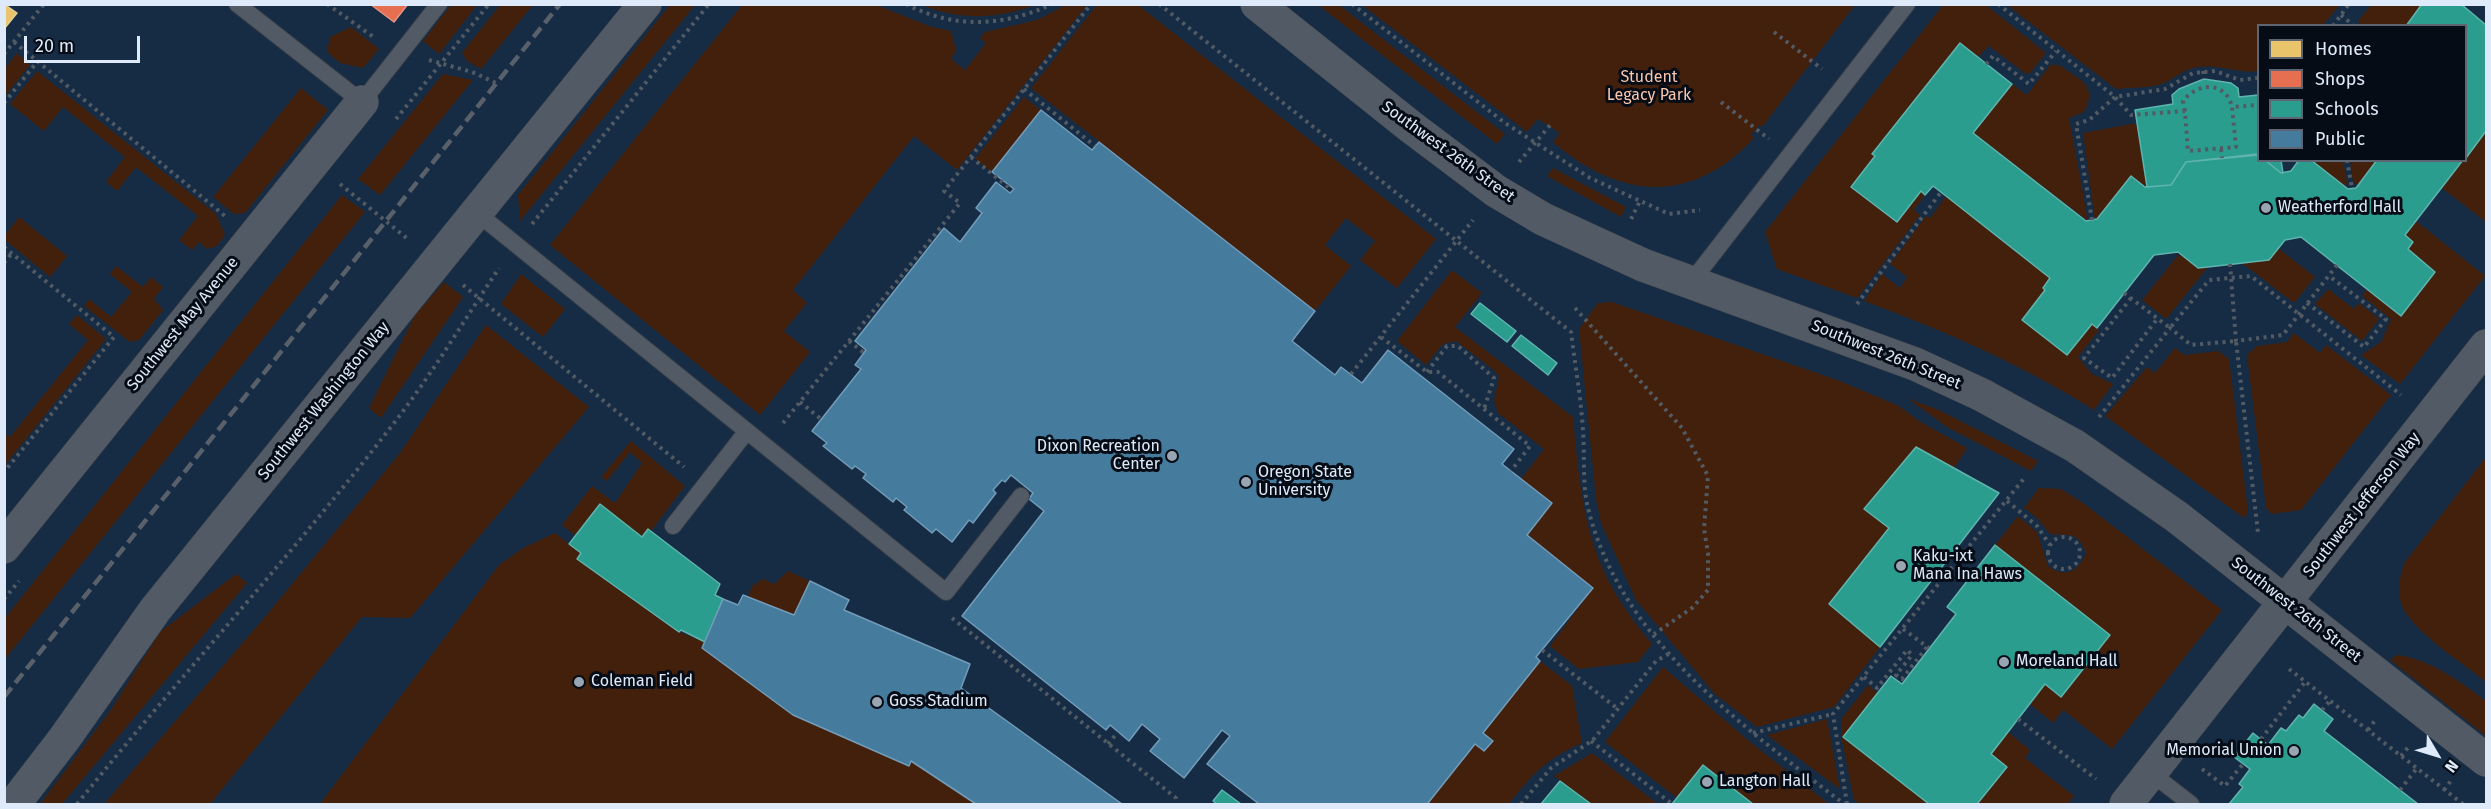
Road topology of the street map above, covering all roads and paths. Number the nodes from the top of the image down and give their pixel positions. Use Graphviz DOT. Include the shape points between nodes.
graph roads {
  1 [pos="44,4"];
  2 [pos="237,4"];
  3 [pos="439,4"];
  4 [pos="645,4"];
  5 [pos="709,4"];
  6 [pos="906,4"];
  7 [pos="1052,4"];
  8 [pos="1091,4"];
  9 [pos="1159,4"];
  10 [pos="1257,4"];
  11 [pos="1352,4"];
  12 [pos="1908,4"];
  13 [pos="1998,4"];
  14 [pos="2349,4"];
  15 [pos="2341,15"];
  16 [pos="2334,24"];
  17 [pos="2352,24"];
  18 [pos="1774,32"];
  19 [pos="14,42"];
  20 [pos="2056,51"];
  21 [pos="4,54"];
  22 [pos="37,62"];
  23 [pos="441,63"];
  24 [pos="1986,64"];
  25 [pos="1823,69"];
  26 [pos="2203,71"];
  27 [pos="2257,78"];
  28 [pos="2204,79"];
  29 [pos="496,83"];
  30 [pos="1024,89"];
  31 [pos="2115,97"];
  32 [pos="362,102"];
  33 [pos="1721,102"];
  34 [pos="4,103"];
  35 [pos="2257,105"];
  36 [pos="2232,107"];
  37 [pos="2185,111"];
  38 [pos="1551,124"];
  39 [pos="1769,140"];
  40 [pos="1535,143"];
  41 [pos="1095,146"];
  42 [pos="2221,149"];
  43 [pos="971,157"];
  44 [pos="2222,158"];
  45 [pos="314,162"];
  46 [pos="2347,162"];
  47 [pos="2352,188"];
  48 [pos="1012,190"];
  49 [pos="1496,191"];
  50 [pos="1941,192"];
  51 [pos="1700,210"];
  52 [pos="477,213"];
  53 [pos="2092,220"];
  54 [pos="230,221"];
  55 [pos="1456,241"];
  56 [pos="515,245"];
  57 [pos="4,247"];
  58 [pos="12,253"];
  59 [pos="436,262"];
  60 [pos="4,263"];
  61 [pos="2230,264"];
  62 [pos="2337,266"];
  63 [pos="2329,276"];
  64 [pos="2231,278"];
  65 [pos="1692,280"];
  66 [pos="2124,293"];
  67 [pos="479,298"];
  68 [pos="2131,298"];
  69 [pos="2307,303"];
  70 [pos="1575,308"];
  71 [pos="2299,314"];
  72 [pos="2157,319"];
  73 [pos="2170,328"];
  74 [pos="1836,334"];
  75 [pos="1381,337"];
  76 [pos="849,341"];
  77 [pos="2236,341"];
  78 [pos="2487,346"];
  79 [pos="864,353"];
  80 [pos="1427,372"];
  81 [pos="1351,374"];
  82 [pos="2401,395"];
  83 [pos="800,402"];
  84 [pos="1484,409"];
  85 [pos="821,419"];
  86 [pos="747,432"];
  87 [pos="765,446"];
  88 [pos="2076,446"];
  89 [pos="1511,471"];
  90 [pos="4,472"];
  91 [pos="2026,476"];
  92 [pos="705,484"];
  93 [pos="1021,496"];
  94 [pos="2007,501"];
  95 [pos="673,526"];
  96 [pos="2258,535"];
  97 [pos="2050,545"];
  98 [pos="4,547"];
  99 [pos="946,592"];
  100 [pos="2286,602"];
  101 [pos="1903,629"];
  102 [pos="1654,634"];
  103 [pos="1542,650"];
  104 [pos="1670,653"];
  105 [pos="2289,669"];
  106 [pos="1864,677"];
  107 [pos="2306,682"];
  108 [pos="2330,701"];
  109 [pos="1618,709"];
  110 [pos="2322,710"];
  111 [pos="1833,714"];
  112 [pos="2018,719"];
  113 [pos="1118,732"];
  114 [pos="1753,734"];
  115 [pos="2261,739"];
  116 [pos="1591,741"];
  117 [pos="1108,744"];
  118 [pos="2487,759"];
  119 [pos="2243,764"];
  120 [pos="2417,768"];
  121 [pos="2202,769"];
  122 [pos="2151,773"];
  123 [pos="2096,779"];
  124 [pos="2400,790"];
  125 [pos="14,804"];
  126 [pos="77,804"];
  127 [pos="1176,804"];
  128 [pos="1521,804"];
  129 [pos="1672,804"];
  130 [pos="1846,804"];
  131 [pos="2126,804"];
  132 [pos="2191,804"];
  133 [pos="2463,804"];
  1 -- 19 [label="path"];
  2 -- 32 [label="lane"];
  3 -- 32 [label="lane"];
  4 -- 52 [label="street, Southwest Washington Way"];
  5 -- 56 [label="path"];
  6 -- 7 [label="path" via="942,19 973,23 1006,21"];
  8 -- 30 [label="path"];
  9 -- 55 [label="path"];
  10 -- 49 [label="street, Southwest 26th Street"];
  11 -- 40 [label="path"];
  12 -- 65 [label="lane"];
  13 -- 20 [label="path"];
  14 -- 15 [label="path"];
  15 -- 16 [label="path"];
  15 -- 17 [label="path"];
  18 -- 25 [label="path"];
  19 -- 21 [label="path"];
  19 -- 22 [label="path"];
  20 -- 24 [label="path" via="2029,84 1993,56"];
  20 -- 31 [label="path"];
  22 -- 34 [label="path"];
  22 -- 54 [label="path"];
  23 -- 29 [label="path"];
  26 -- 27 [label="path" via="2240,80"];
  26 -- 28 [label="path"];
  26 -- 31 [label="path" via="2165,88"];
  30 -- 41 [label="path"];
  30 -- 43 [label="path"];
  31 -- 37 [label="path" via="2131,116"];
  31 -- 53 [label="path" via="2088,120 2076,124"];
  32 -- 45 [label="street, Southwest May Avenue"];
  33 -- 39 [label="path"];
  35 -- 36 [label="path"];
  36 -- 37 [label="path" via="2225,91 2204,88 2190,92 2183,101"];
  36 -- 42 [label="path" via="2236,147"];
  37 -- 42 [label="path" via="2188,151"];
  38 -- 40 [label="path"];
  40 -- 49 [label="path"];
  40 -- 51 [label="path" via="1590,178 1669,214"];
  42 -- 44 [label="path"];
  43 -- 48 [label="path"];
  43 -- 76 [label="path" via="944,191 960,203"];
  45 -- 59 [label="path"];
  45 -- 98 [label="street, Southwest May Avenue"];
  46 -- 47 [label="path"];
  49 -- 55 [label="path"];
  49 -- 65 [label="street, Southwest 26th Street" via="1588,241 1643,265"];
  50 -- 74 [label="path"];
  52 -- 56 [label="lane"];
  52 -- 59 [label="street, Southwest Washington Way"];
  55 -- 75 [label="path"];
  55 -- 102 [label="path" via="1571,332 1583,428 1587,507 1627,601"];
  56 -- 67 [label="path"];
  56 -- 86 [label="lane"];
  57 -- 58 [label="path"];
  58 -- 60 [label="path"];
  58 -- 90 [label="path" via="114,337"];
  59 -- 67 [label="path"];
  59 -- 125 [label="street, Southwest Washington Way" via="155,610"];
  61 -- 64 [label="path"];
  62 -- 63 [label="path"];
  63 -- 69 [label="path"];
  63 -- 69 [label="path" via="2386,319 2364,347"];
  64 -- 71 [label="path" via="2251,276"];
  64 -- 73 [label="path" via="2209,280"];
  64 -- 77 [label="path"];
  65 -- 74 [label="street, Southwest 26th Street"];
  66 -- 68 [label="path"];
  67 -- 92 [label="path"];
  67 -- 126 [label="path" via="396,421 266,582 151,712"];
  68 -- 72 [label="path"];
  68 -- 72 [label="path" via="2084,358 2112,378"];
  69 -- 71 [label="path"];
  70 -- 102 [label="path" via="1682,428 1708,476 1704,529 1708,590 1692,608"];
  71 -- 77 [label="path" via="2283,335"];
  71 -- 82 [label="path"];
  72 -- 73 [label="path"];
  73 -- 77 [label="path" via="2191,345"];
  73 -- 88 [label="path"];
  74 -- 88 [label="street, Southwest 26th Street" via="1972,390"];
  75 -- 80 [label="path"];
  75 -- 81 [label="path"];
  76 -- 79 [label="path"];
  76 -- 83 [label="path"];
  77 -- 96 [label="path"];
  78 -- 100 [label="street, Southwest Jefferson Way"];
  80 -- 84 [label="path" via="1438,372"];
  80 -- 84 [label="path" via="1447,346 1458,346 1494,378"];
  83 -- 85 [label="path"];
  83 -- 87 [label="path"];
  84 -- 89 [label="path" via="1530,446"];
  86 -- 87 [label="lane"];
  86 -- 92 [label="lane"];
  87 -- 99 [label="lane"];
  88 -- 100 [label="street, Southwest 26th Street"];
  91 -- 94 [label="path"];
  92 -- 95 [label="lane"];
  93 -- 99 [label="lane"];
  94 -- 97 [label="path" via="2029,518"];
  94 -- 101 [label="path"];
  97 -- 97 [label="path" via="2048,555 2057,568 2068,569 2077,564 2080,554 2074,540 2058,538"];
  99 -- 117 [label="path" via="944,612"];
  100 -- 118 [label="street, Southwest 26th Street"];
  100 -- 122 [label="street, Southwest Jefferson Way"];
  101 -- 106 [label="path"];
  101 -- 106 [label="path" via="1928,648 1902,679 1896,675 1912,655 1907,651 1877,688"];
  102 -- 104 [label="path"];
  103 -- 109 [label="path"];
  104 -- 109 [label="path" via="1656,661"];
  104 -- 114 [label="path"];
  105 -- 107 [label="path"];
  106 -- 111 [label="path"];
  107 -- 108 [label="path"];
  107 -- 115 [label="path"];
  108 -- 110 [label="path"];
  108 -- 120 [label="path"];
  109 -- 116 [label="path"];
  111 -- 114 [label="path"];
  111 -- 130 [label="path"];
  112 -- 123 [label="path"];
  113 -- 117 [label="path"];
  114 -- 130 [label="path"];
  116 -- 128 [label="path" via="1551,768"];
  116 -- 129 [label="path"];
  117 -- 127 [label="path" via="1176,798"];
  119 -- 121 [label="path" via="2225,786"];
  120 -- 124 [label="path"];
  120 -- 133 [label="path"];
  122 -- 131 [label="street, Southwest Jefferson Way"];
  122 -- 132 [label="lane"];
}
